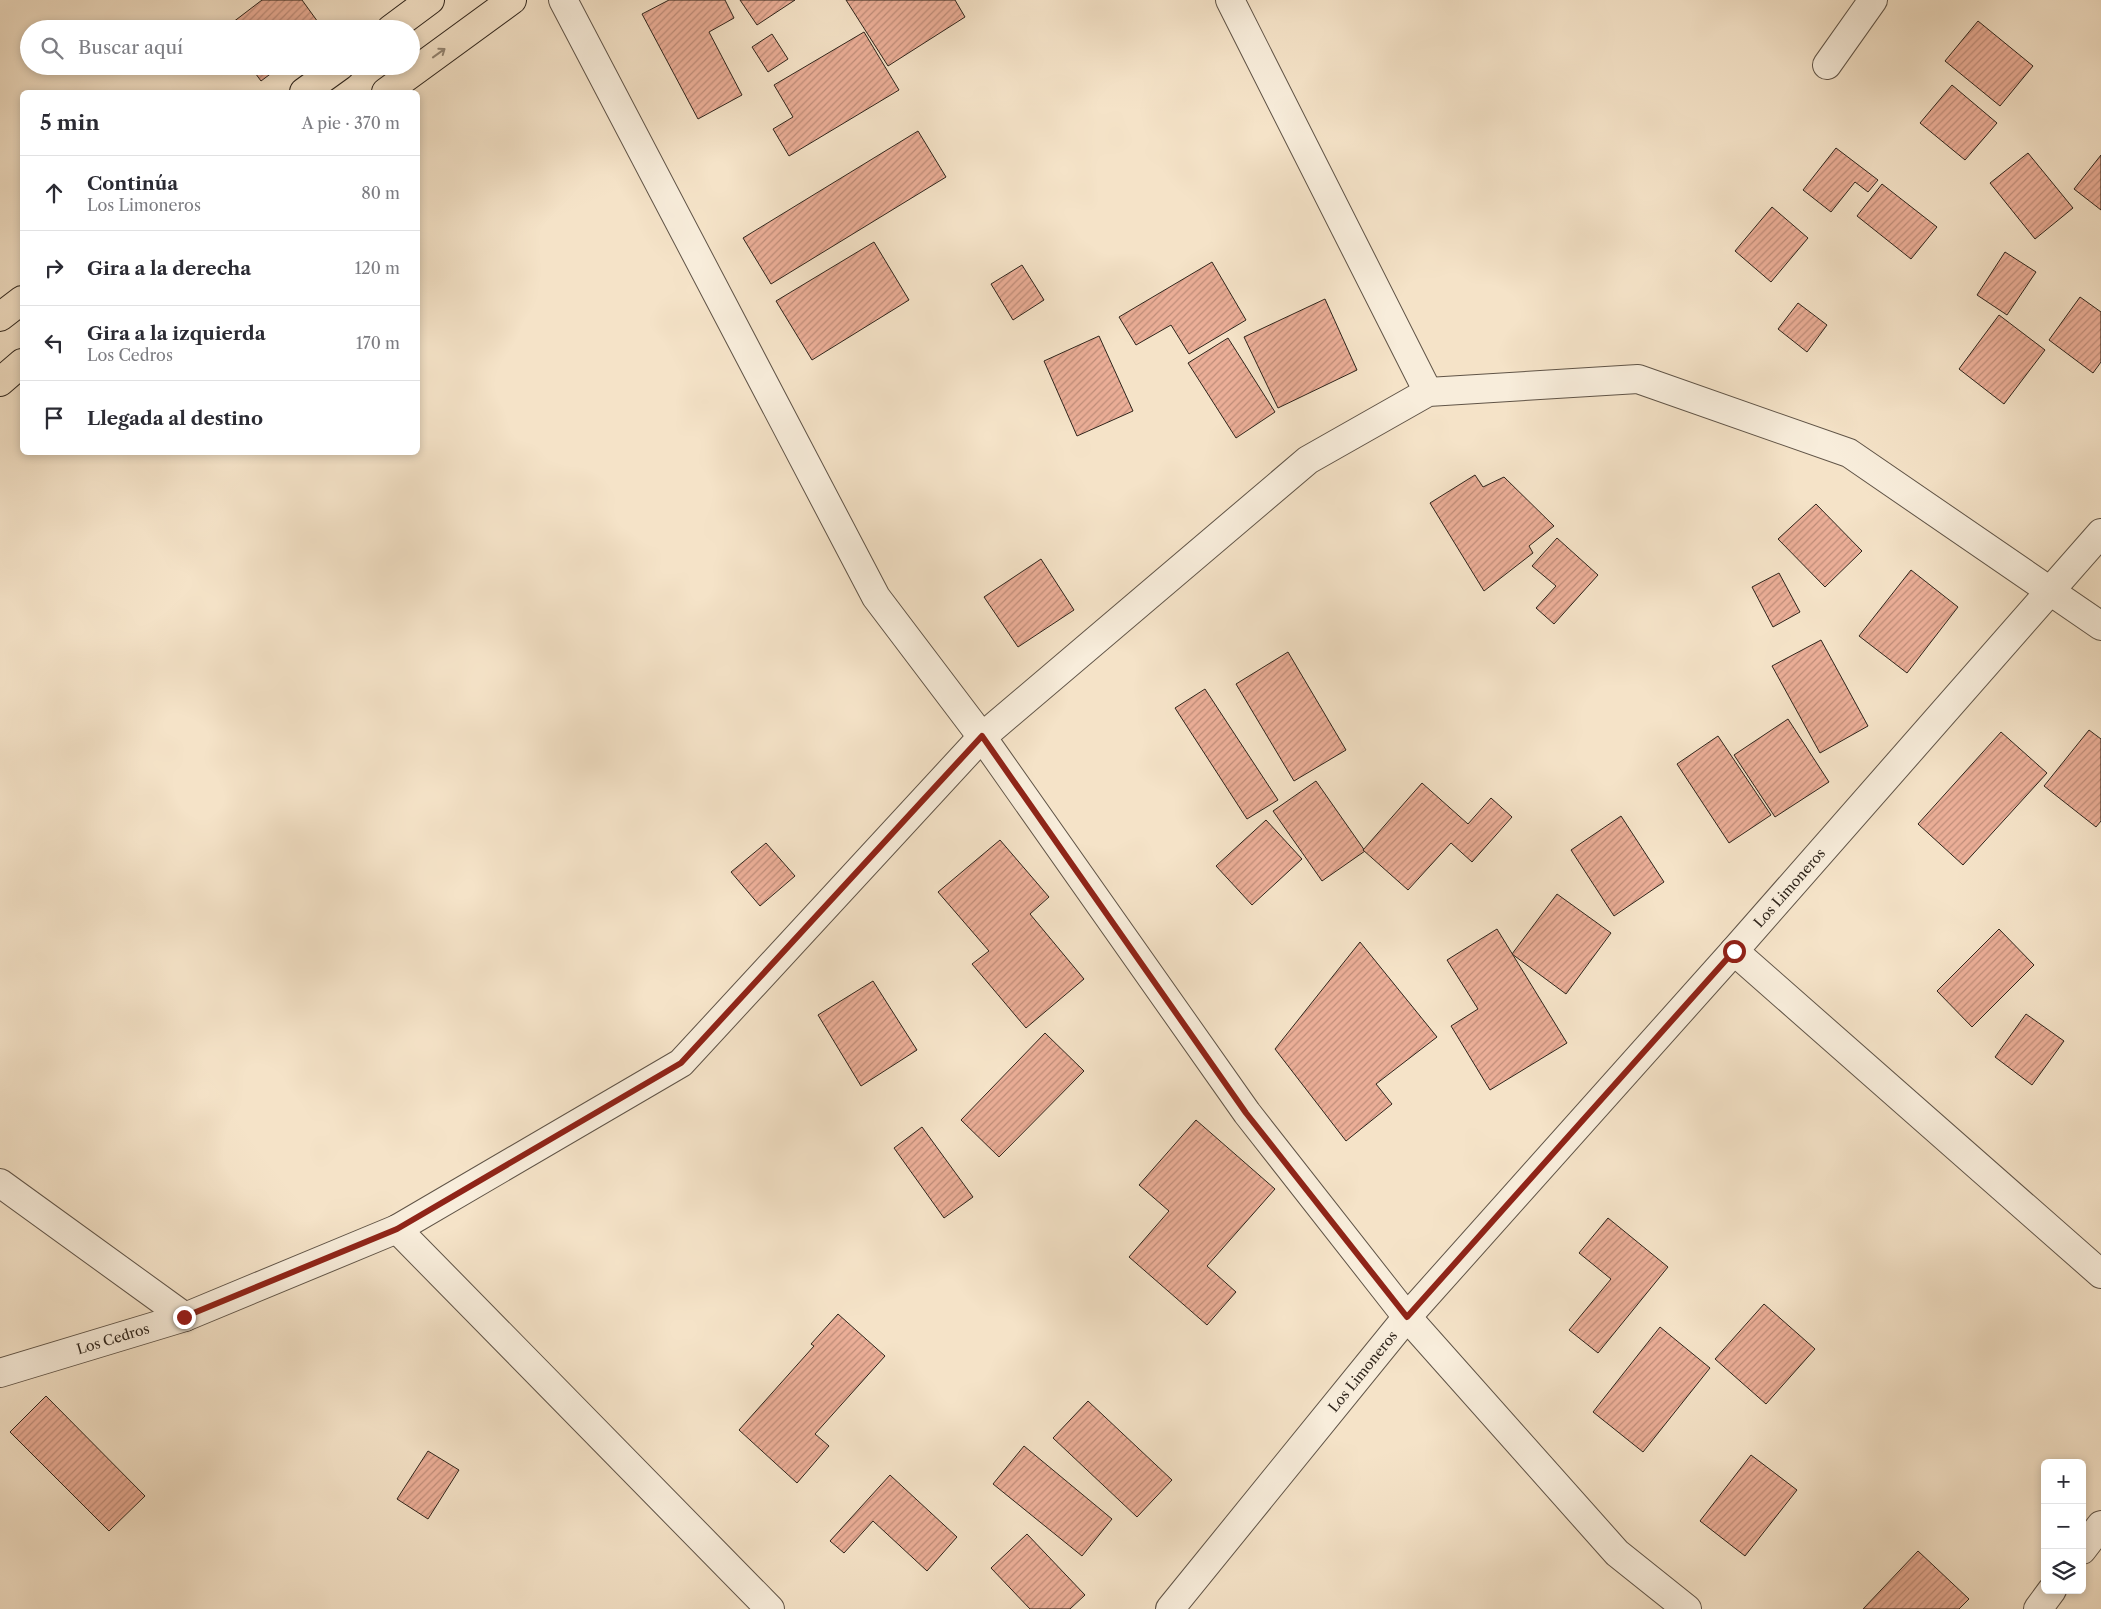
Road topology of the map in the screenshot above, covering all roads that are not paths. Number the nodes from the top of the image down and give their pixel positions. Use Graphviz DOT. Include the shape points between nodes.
graph roads {
  1 [pos="430,0"];
  2 [pos="512,0"];
  3 [pos="562,0"];
  4 [pos="1230,0"];
  5 [pos="1873,0"];
  6 [pos="403,20"];
  7 [pos="1827,65"];
  8 [pos="420,67"];
  9 [pos="328,75"];
  10 [pos="409,75"];
  11 [pos="307,90"];
  12 [pos="389,90"];
  13 [pos="20,302"];
  14 [pos="0,317"];
  15 [pos="1428,392"];
  16 [pos="2101,533"];
  17 [pos="2051,592"];
  18 [pos="2101,626"];
  19 [pos="982,736"];
  20 [pos="1734,951"];
  21 [pos="0,1183"];
  22 [pos="397,1229"];
  23 [pos="2101,1274"];
  24 [pos="184,1317"];
  25 [pos="1407,1317"];
  26 [pos="0,1373"];
  27 [pos="2101,1526"];
  28 [pos="2083,1549"];
  29 [pos="2049,1594"];
  30 [pos="770,1609"];
  31 [pos="1170,1609"];
  32 [pos="1687,1609"];
  33 [pos="2038,1609"];
  1 -- 6 [label="main road"];
  8 -- 2 [label="main road, one-way"];
  3 -- 19 [label="street" via="876,597"];
  4 -- 15 [label="street"];
  5 -- 7 [label="street"];
  9 -- 11 [label="main road"];
  12 -- 10 [label="main road, one-way"];
  13 -- 14 [label="main road"];
  15 -- 17 [label="street" via="1638,379 1849,453"];
  15 -- 19 [label="street, Los Cedros" via="1308,460"];
  16 -- 17 [label="street, Los Limoneros"];
  17 -- 18 [label="street"];
  17 -- 20 [label="street, Los Limoneros"];
  19 -- 22 [label="street, Los Cedros" via="681,1063"];
  19 -- 25 [label="street" via="1246,1113"];
  20 -- 23 [label="street"];
  20 -- 25 [label="street, Los Limoneros"];
  21 -- 24 [label="street"];
  22 -- 24 [label="street, Los Cedros"];
  22 -- 30 [label="street"];
  24 -- 26 [label="street, Los Cedros"];
  25 -- 31 [label="street, Los Limoneros"];
  25 -- 32 [label="street" via="1617,1553"];
  27 -- 28 [label="street"];
  29 -- 33 [label="street"];
}
